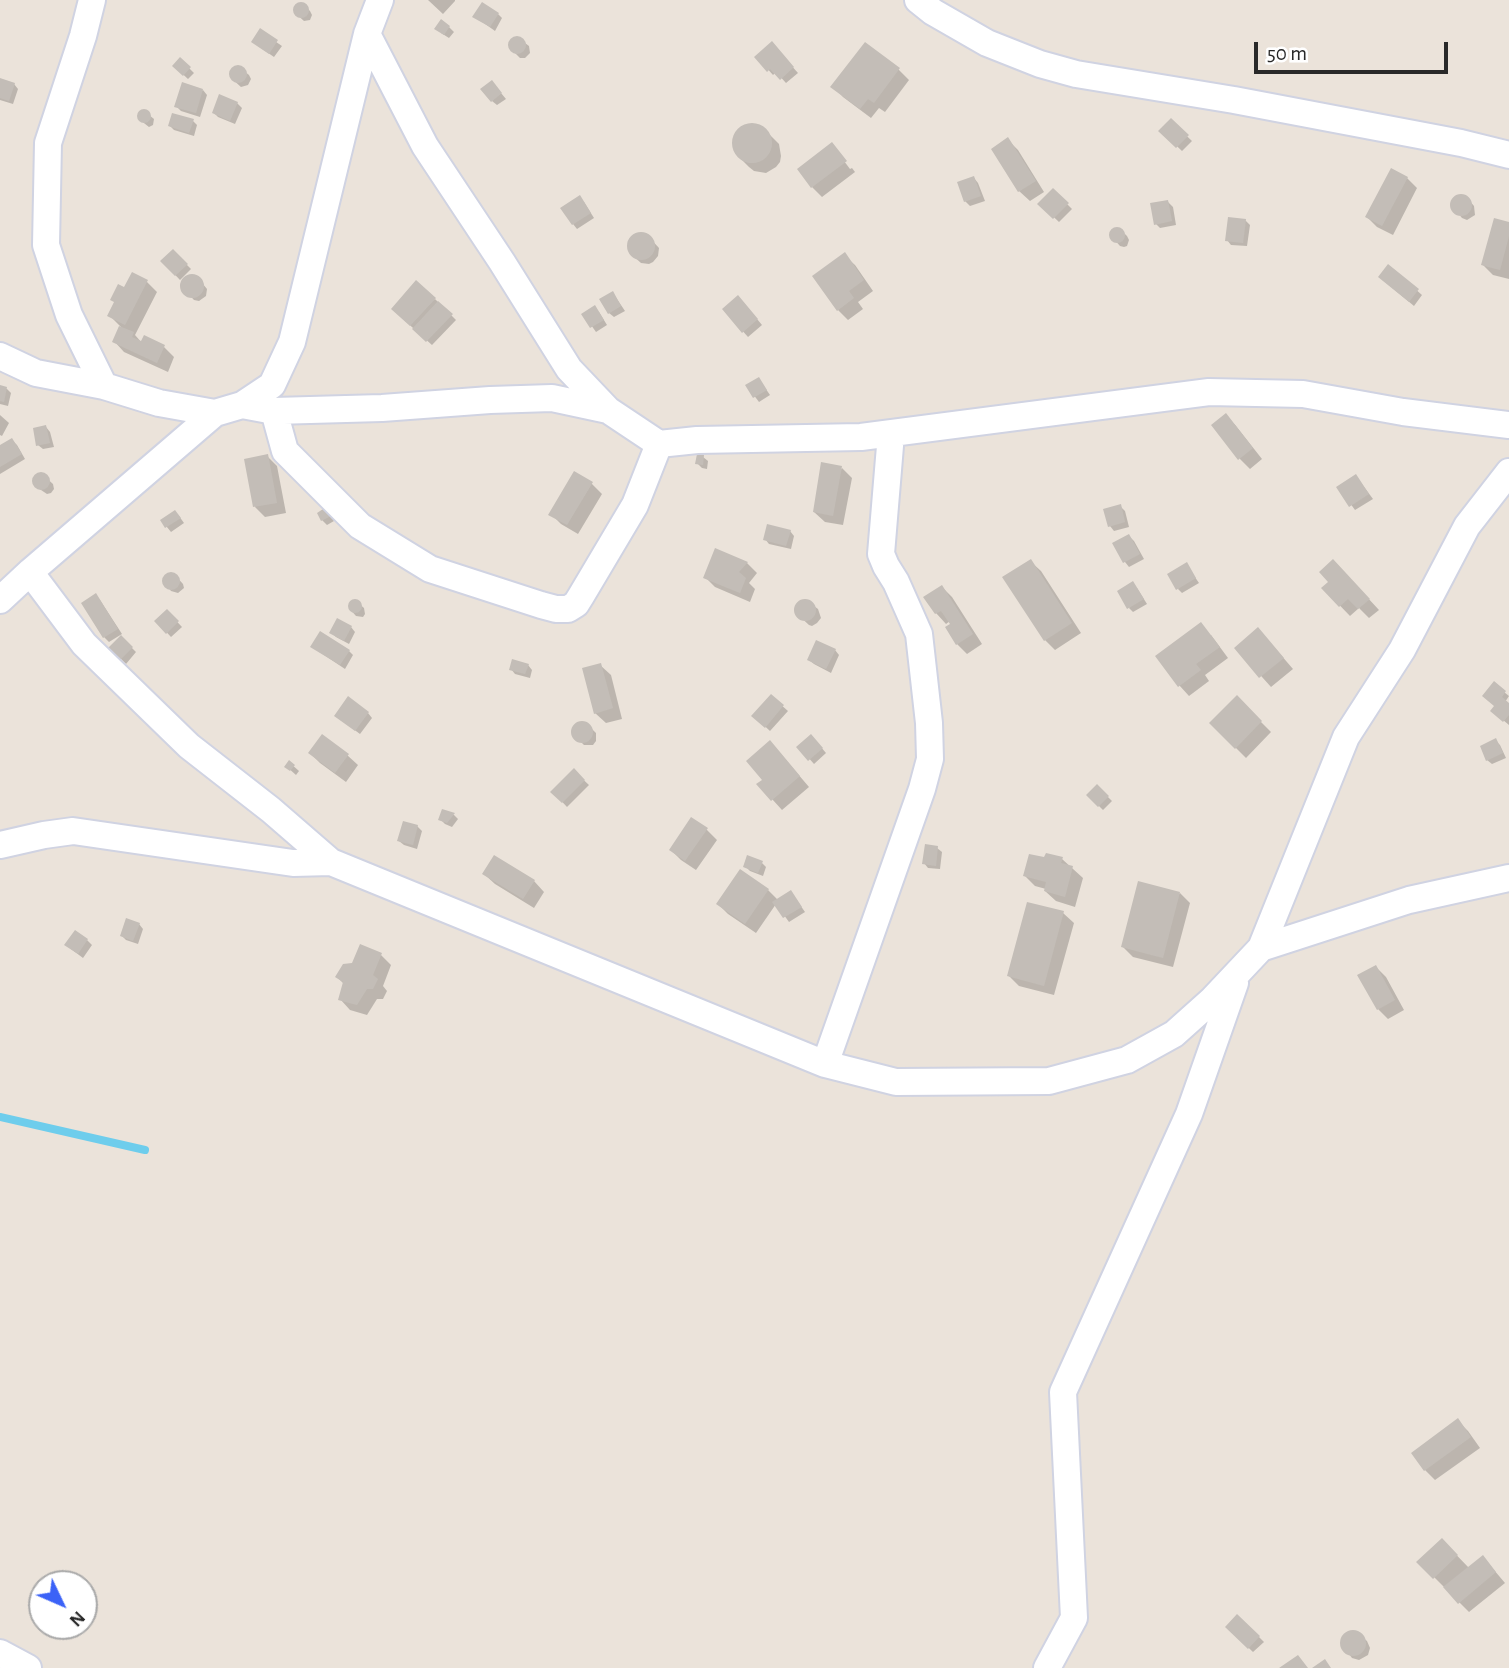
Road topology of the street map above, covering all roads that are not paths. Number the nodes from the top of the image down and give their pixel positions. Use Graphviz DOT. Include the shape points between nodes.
graph roads {
  1 [pos="380,0"];
  2 [pos="918,0"];
  3 [pos="84,4"];
  4 [pos="367,34"];
  5 [pos="1509,155"];
  6 [pos="0,356"];
  7 [pos="104,386"];
  8 [pos="242,405"];
  9 [pos="608,410"];
  10 [pos="274,411"];
  11 [pos="215,413"];
  12 [pos="1509,425"];
  13 [pos="891,434"];
  14 [pos="659,444"];
  15 [pos="1509,472"];
  16 [pos="30,572"];
  17 [pos="0,600"];
  18 [pos="0,845"];
  19 [pos="331,862"];
  20 [pos="1509,878"];
  21 [pos="1261,948"];
  22 [pos="1239,971"];
  23 [pos="825,1064"];
  24 [pos="0,1653"];
  25 [pos="28,1668"];
  26 [pos="1047,1668"];
  1 -- 4 [label="street"];
  2 -- 5 [label="street" via="987,43 1076,74 1248,102"];
  3 -- 7 [label="street" via="83,36 48,143 46,245 69,315"];
  4 -- 8 [label="street" via="292,342 272,385"];
  4 -- 9 [label="street" via="425,146 569,369"];
  6 -- 7 [label="street" via="36,373"];
  7 -- 11 [label="street" via="159,403"];
  8 -- 10 [label="street"];
  8 -- 11 [label="street"];
  9 -- 10 [label="street" via="552,398"];
  9 -- 14 [label="street"];
  10 -- 14 [label="street" via="285,451 360,526 430,569 556,609 568,609 581,596 635,505"];
  11 -- 16 [label="street"];
  12 -- 13 [label="street" via="1303,394 1209,392"];
  13 -- 14 [label="street"];
  13 -- 23 [label="street" via="881,554 919,634 929,759"];
  15 -- 21 [label="street" via="1467,526 1402,650 1346,737"];
  16 -- 17 [label="street"];
  16 -- 19 [label="street" via="84,644 189,746"];
  18 -- 19 [label="street" via="73,831 293,863"];
  19 -- 23 [label="street"];
  20 -- 21 [label="street" via="1409,900"];
  21 -- 22 [label="street"];
  22 -- 23 [label="street" via="1174,1034 1127,1060 1049,1081 896,1082"];
  22 -- 26 [label="street" via="1189,1114 1063,1392 1074,1618"];
  24 -- 25 [label="street"];
}
